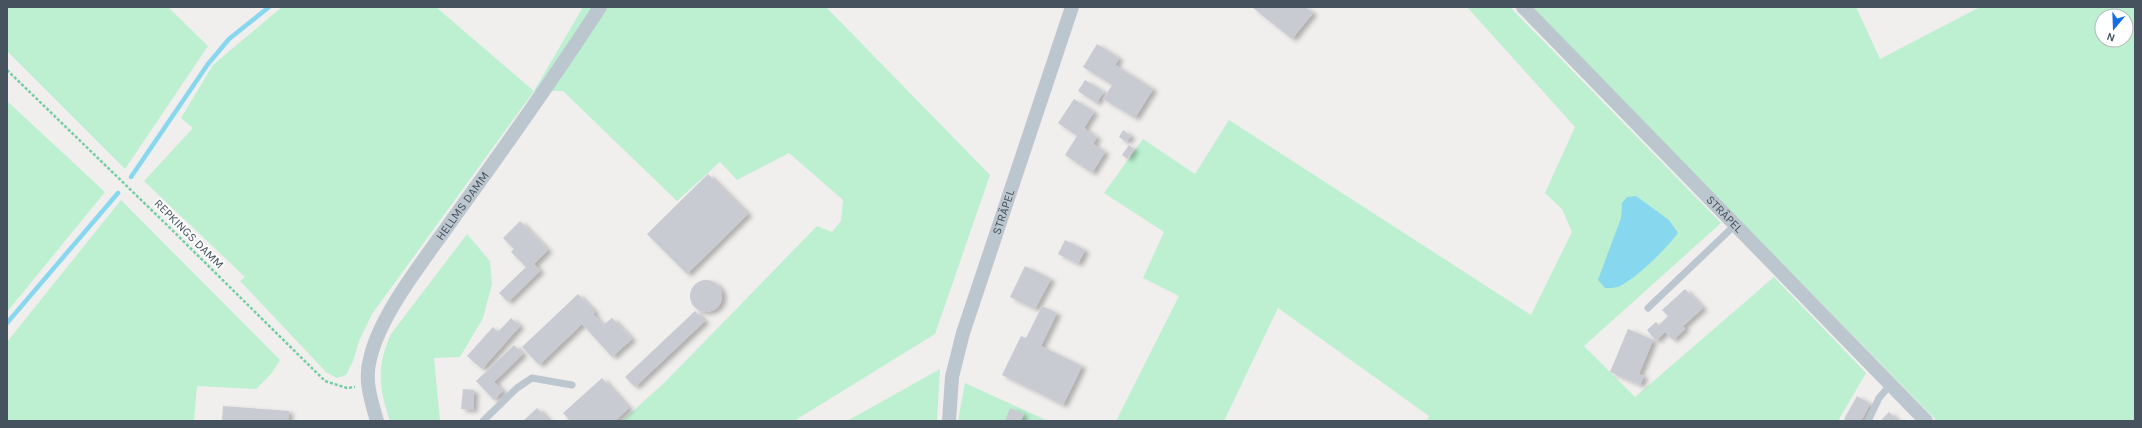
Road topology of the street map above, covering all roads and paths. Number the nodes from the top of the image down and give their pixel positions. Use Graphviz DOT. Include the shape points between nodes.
graph roads {
  1 [pos="600,7"];
  2 [pos="1072,7"];
  3 [pos="1523,7"];
  4 [pos="7,70"];
  5 [pos="1735,225"];
  6 [pos="1648,308"];
  7 [pos="1891,384"];
  8 [pos="572,385"];
  9 [pos="367,386"];
  10 [pos="1923,420"];
  11 [pos="377,421"];
  12 [pos="483,421"];
  13 [pos="949,421"];
  14 [pos="1868,421"];
  1 -- 9 [label="street, HELLMS DAMM" via="555,76 409,282 380,330 369,359"];
  2 -- 13 [label="street, STRÄPEL" via="963,333 952,377"];
  3 -- 5 [label="street, STRÄPEL"];
  4 -- 9 [label="path, REPKINGS DAMM" via="325,381 347,388"];
  5 -- 6 [label="lane"];
  5 -- 7 [label="street, STRÄPEL"];
  7 -- 10 [label="street, STRÄPEL"];
  7 -- 14 [label="lane" via="1879,398"];
  8 -- 12 [label="lane" via="532,378 517,388"];
  9 -- 11 [label="street, HELLMS DAMM"];
}
